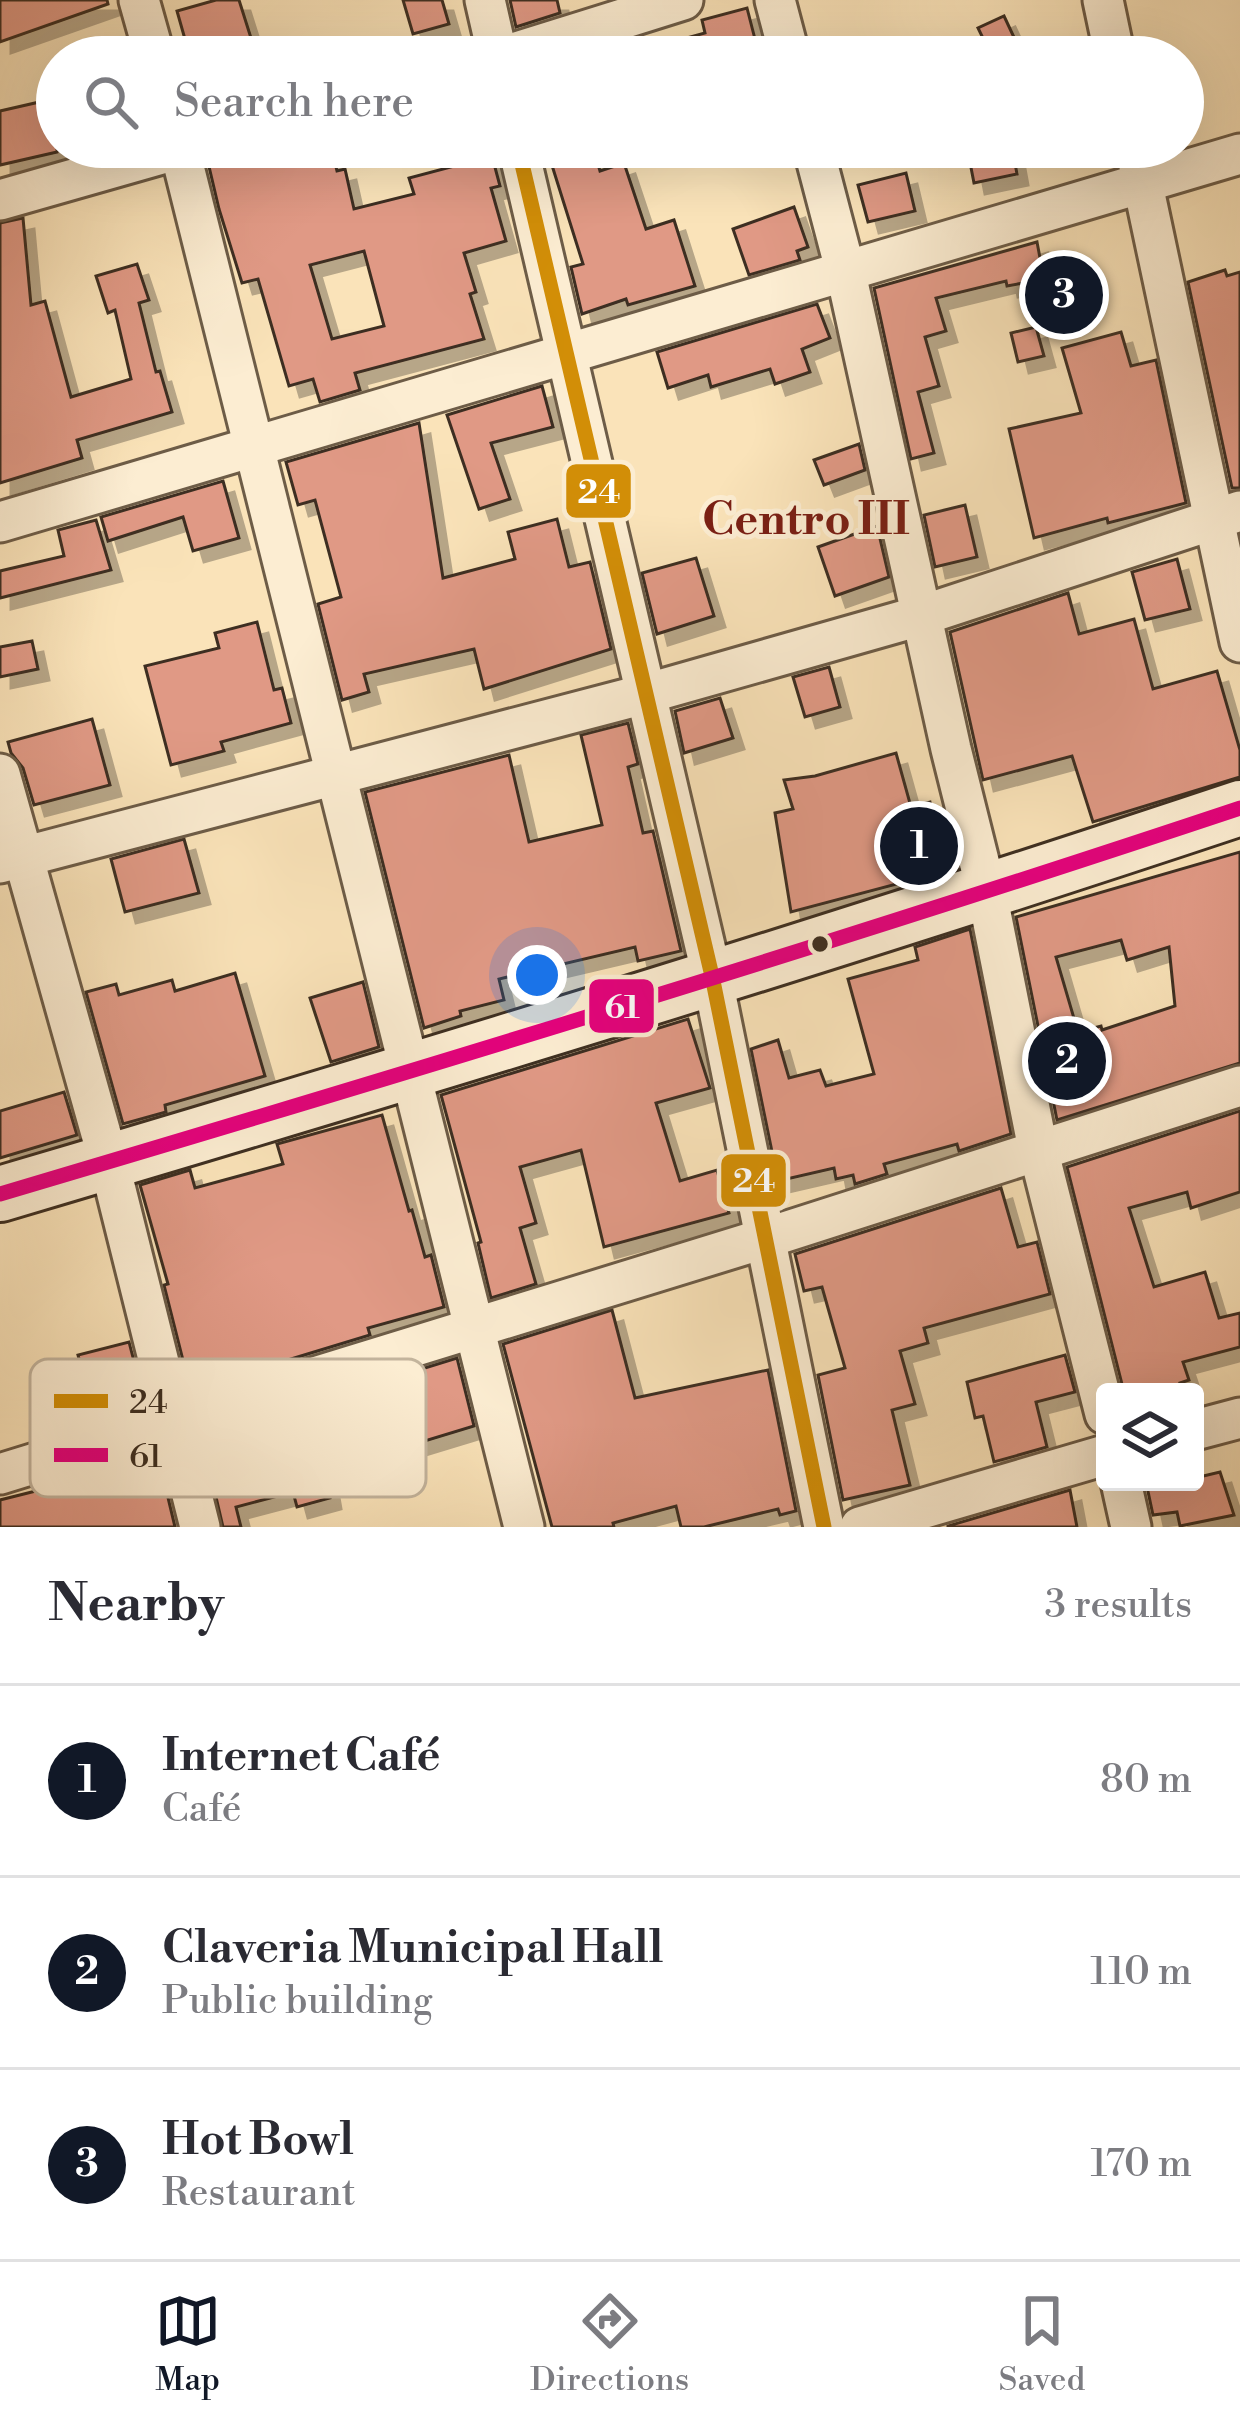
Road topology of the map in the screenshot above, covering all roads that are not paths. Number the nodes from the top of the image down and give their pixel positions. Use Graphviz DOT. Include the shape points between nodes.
graph roads {
  1 [pos="140,0"];
  2 [pos="485,0"];
  3 [pos="683,0"];
  4 [pos="776,0"];
  5 [pos="1103,0"];
  6 [pos="149,36"];
  7 [pos="494,36"];
  8 [pos="567,36"];
  9 [pos="785,36"];
  10 [pos="1111,36"];
  11 [pos="1240,154"];
  12 [pos="1204,158"];
  13 [pos="111,168"];
  14 [pos="186,168"];
  15 [pos="523,168"];
  16 [pos="819,168"];
  17 [pos="1131,168"];
  18 [pos="1140,168"];
  19 [pos="0,200"];
  20 [pos="845,269"];
  21 [pos="566,353"];
  22 [pos="255,446"];
  23 [pos="1226,515"];
  24 [pos="0,522"];
  25 [pos="922,615"];
  26 [pos="1240,642"];
  27 [pos="645,694"];
  28 [pos="0,774"];
  29 [pos="334,774"];
  30 [pos="1240,808"];
  31 [pos="11,861"];
  32 [pos="987,893"];
  33 [pos="712,976"];
  34 [pos="408,1073"];
  35 [pos="1240,1086"];
  36 [pos="1038,1149"];
  37 [pos="109,1162"];
  38 [pos="0,1194"];
  39 [pos="766,1238"];
  40 [pos="474,1328"];
  41 [pos="159,1359"];
  42 [pos="375,1359"];
  43 [pos="1097,1383"];
  44 [pos="1240,1418"];
  45 [pos="1204,1428"];
  46 [pos="1096,1458"];
  47 [pos="30,1465"];
  48 [pos="0,1474"];
  49 [pos="1123,1491"];
  50 [pos="193,1497"];
  51 [pos="200,1527"];
  52 [pos="524,1527"];
  53 [pos="824,1527"];
  54 [pos="860,1527"];
  55 [pos="1131,1527"];
  1 -- 6 [label="street"];
  2 -- 7 [label="street"];
  3 -- 8 [label="street"];
  4 -- 9 [label="street"];
  5 -- 10 [label="street"];
  11 -- 12 [label="street"];
  13 -- 19 [label="street"];
  14 -- 22 [label="street"];
  15 -- 21 [label="street"];
  16 -- 20 [label="street"];
  17 -- 20 [label="street"];
  18 -- 23 [label="street"];
  20 -- 21 [label="street"];
  20 -- 25 [label="street"];
  21 -- 22 [label="street"];
  21 -- 27 [label="street"];
  22 -- 24 [label="street"];
  22 -- 29 [label="street"];
  23 -- 25 [label="street"];
  23 -- 26 [label="street"];
  25 -- 27 [label="street"];
  25 -- 32 [label="street"];
  27 -- 29 [label="street"];
  27 -- 33 [label="street"];
  28 -- 31 [label="street"];
  29 -- 31 [label="street"];
  29 -- 34 [label="street"];
  30 -- 32 [label="street"];
  31 -- 37 [label="street"];
  32 -- 33 [label="street"];
  32 -- 36 [label="street"];
  33 -- 34 [label="street"];
  33 -- 39 [label="street"];
  34 -- 37 [label="street"];
  34 -- 40 [label="street"];
  35 -- 36 [label="street"];
  36 -- 39 [label="street"];
  36 -- 43 [label="street"];
  37 -- 38 [label="street"];
  37 -- 41 [label="street"];
  39 -- 40 [label="street"];
  39 -- 53 [label="street"];
  40 -- 42 [label="street"];
  40 -- 52 [label="street"];
  44 -- 45 [label="street"];
  46 -- 54 [label="street"];
  47 -- 48 [label="street"];
  49 -- 55 [label="street"];
  50 -- 51 [label="street"];
}
